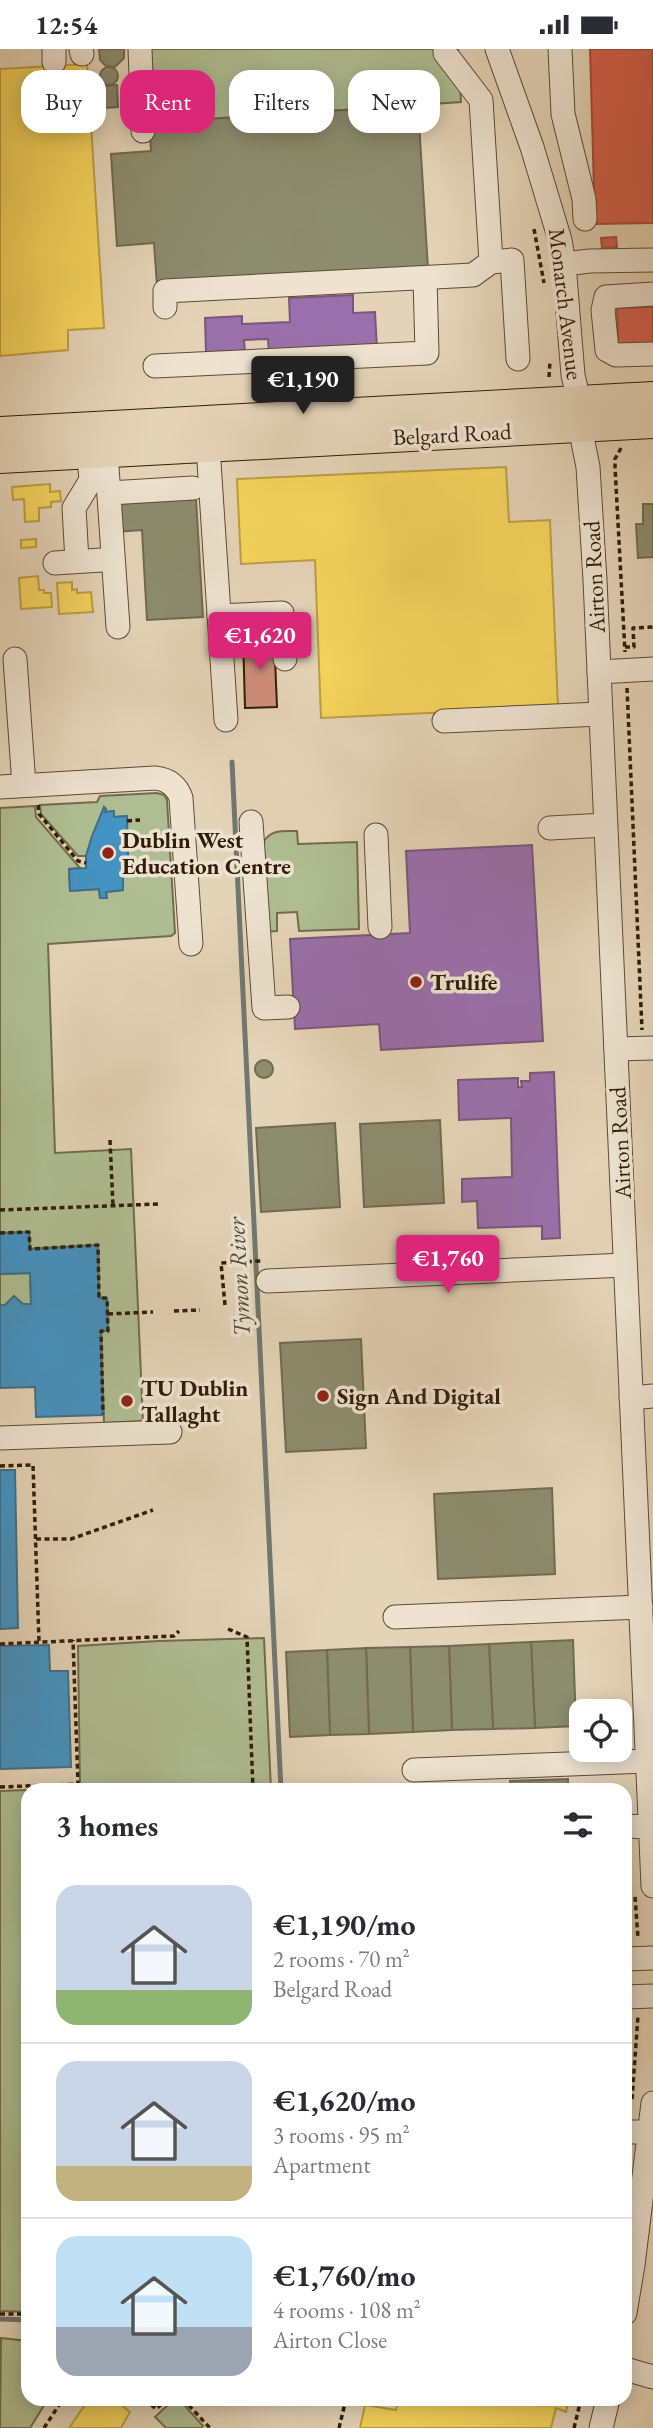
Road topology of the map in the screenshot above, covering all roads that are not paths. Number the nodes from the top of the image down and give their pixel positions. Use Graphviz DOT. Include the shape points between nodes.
graph roads {
  1 [pos="140,49"];
  2 [pos="445,49"];
  3 [pos="497,49"];
  4 [pos="561,49"];
  5 [pos="141,70"];
  6 [pos="585,219"];
  7 [pos="653,260"];
  8 [pos="491,262"];
  9 [pos="564,264"];
  10 [pos="425,278"];
  11 [pos="653,294"];
  12 [pos="165,307"];
  13 [pos="653,353"];
  14 [pos="518,359"];
  15 [pos="155,366"];
  16 [pos="653,397"];
  17 [pos="580,414"];
  18 [pos="653,423"];
  19 [pos="0,432"];
  20 [pos="96,440"];
  21 [pos="208,447"];
  22 [pos="0,458"];
  23 [pos="192,488"];
  24 [pos="109,493"];
  25 [pos="102,560"];
  26 [pos="219,616"];
  27 [pos="118,627"];
  28 [pos="15,659"];
  29 [pos="285,659"];
  30 [pos="653,669"];
  31 [pos="599,672"];
  32 [pos="600,714"];
  33 [pos="226,720"];
  34 [pos="444,721"];
  35 [pos="0,787"];
  36 [pos="31,794"];
  37 [pos="251,822"];
  38 [pos="605,825"];
  39 [pos="550,828"];
  40 [pos="376,835"];
  41 [pos="380,927"];
  42 [pos="191,944"];
  43 [pos="288,1007"];
  44 [pos="648,1039"];
  45 [pos="615,1049"];
  46 [pos="625,1265"];
  47 [pos="266,1271"];
  48 [pos="642,1397"];
  49 [pos="170,1432"];
  50 [pos="0,1438"];
  51 [pos="643,1439"];
  52 [pos="641,1607"];
  53 [pos="394,1616"];
  54 [pos="648,1659"];
  55 [pos="649,1767"];
  56 [pos="414,1770"];
  57 [pos="632,1826"];
  58 [pos="650,1827"];
  59 [pos="653,1886"];
  60 [pos="653,1958"];
  61 [pos="632,1959"];
  62 [pos="653,1996"];
  63 [pos="632,1997"];
  64 [pos="653,2106"];
  65 [pos="632,2132"];
  66 [pos="650,2132"];
  67 [pos="634,2184"];
  68 [pos="645,2246"];
  69 [pos="632,2290"];
  70 [pos="632,2371"];
  71 [pos="653,2377"];
  72 [pos="606,2406"];
  73 [pos="601,2428"];
  1 -- 5 [label="street"];
  2 -- 8 [label="street" via="481,100"];
  3 -- 9 [label="street, Monarch Avenue" via="547,193"];
  4 -- 6 [label="street" via="563,114"];
  7 -- 9 [label="street"];
  8 -- 10 [label="street" via="473,275"];
  8 -- 14 [label="street" via="512,260"];
  9 -- 17 [label="street, Monarch Avenue"];
  10 -- 12 [label="street" via="165,291"];
  10 -- 15 [label="street" via="427,352"];
  11 -- 13 [label="street" via="606,297 604,310 607,351 616,355"];
  16 -- 17 [label="main road, Belgard Road"];
  17 -- 18 [label="main road, Belgard Road"];
  17 -- 20 [label="main road, Belgard Road"];
  17 -- 21 [label="main road, Belgard Road"];
  17 -- 31 [label="street, Airton Road" via="588,467"];
  19 -- 20 [label="main road, Belgard Road"];
  20 -- 21 [label="main road, Belgard Road"];
  20 -- 22 [label="main road, Belgard Road"];
  20 -- 24 [label="street"];
  20 -- 25 [label="street" via="91,479 74,508 66,562"];
  21 -- 26 [label="street"];
  23 -- 24 [label="street"];
  24 -- 27 [label="street"];
  26 -- 29 [label="street" via="282,613"];
  26 -- 33 [label="street"];
  28 -- 36 [label="street"];
  30 -- 31 [label="street"];
  31 -- 32 [label="street, Airton Road"];
  32 -- 34 [label="street"];
  32 -- 38 [label="street, Airton Road"];
  35 -- 36 [label="street"];
  36 -- 42 [label="street" via="155,778 175,787 181,798"];
  37 -- 43 [label="street" via="264,1008"];
  38 -- 39 [label="street"];
  38 -- 45 [label="street, Airton Road"];
  40 -- 41 [label="street"];
  44 -- 45 [label="street"];
  45 -- 46 [label="street, Airton Road"];
  46 -- 47 [label="street"];
  46 -- 48 [label="street, Airton Road"];
  48 -- 51 [label="street, Airton Road"];
  49 -- 50 [label="street"];
  51 -- 52 [label="street, Airton Road"];
  52 -- 53 [label="street"];
  52 -- 54 [label="street, Airton Road"];
  54 -- 55 [label="street, Airton Road"];
  55 -- 56 [label="street"];
  55 -- 58 [label="street, Airton Road"];
  57 -- 58 [label="street"];
  58 -- 59 [label="street, Airton Road"];
  60 -- 61 [label="street"];
  62 -- 63 [label="street"];
  64 -- 66 [label="street"];
  65 -- 66 [label="street"];
  66 -- 67 [label="street"];
  67 -- 68 [label="street"];
  68 -- 69 [label="street"];
  70 -- 71 [label="street"];
  72 -- 73 [label="street"];
}
